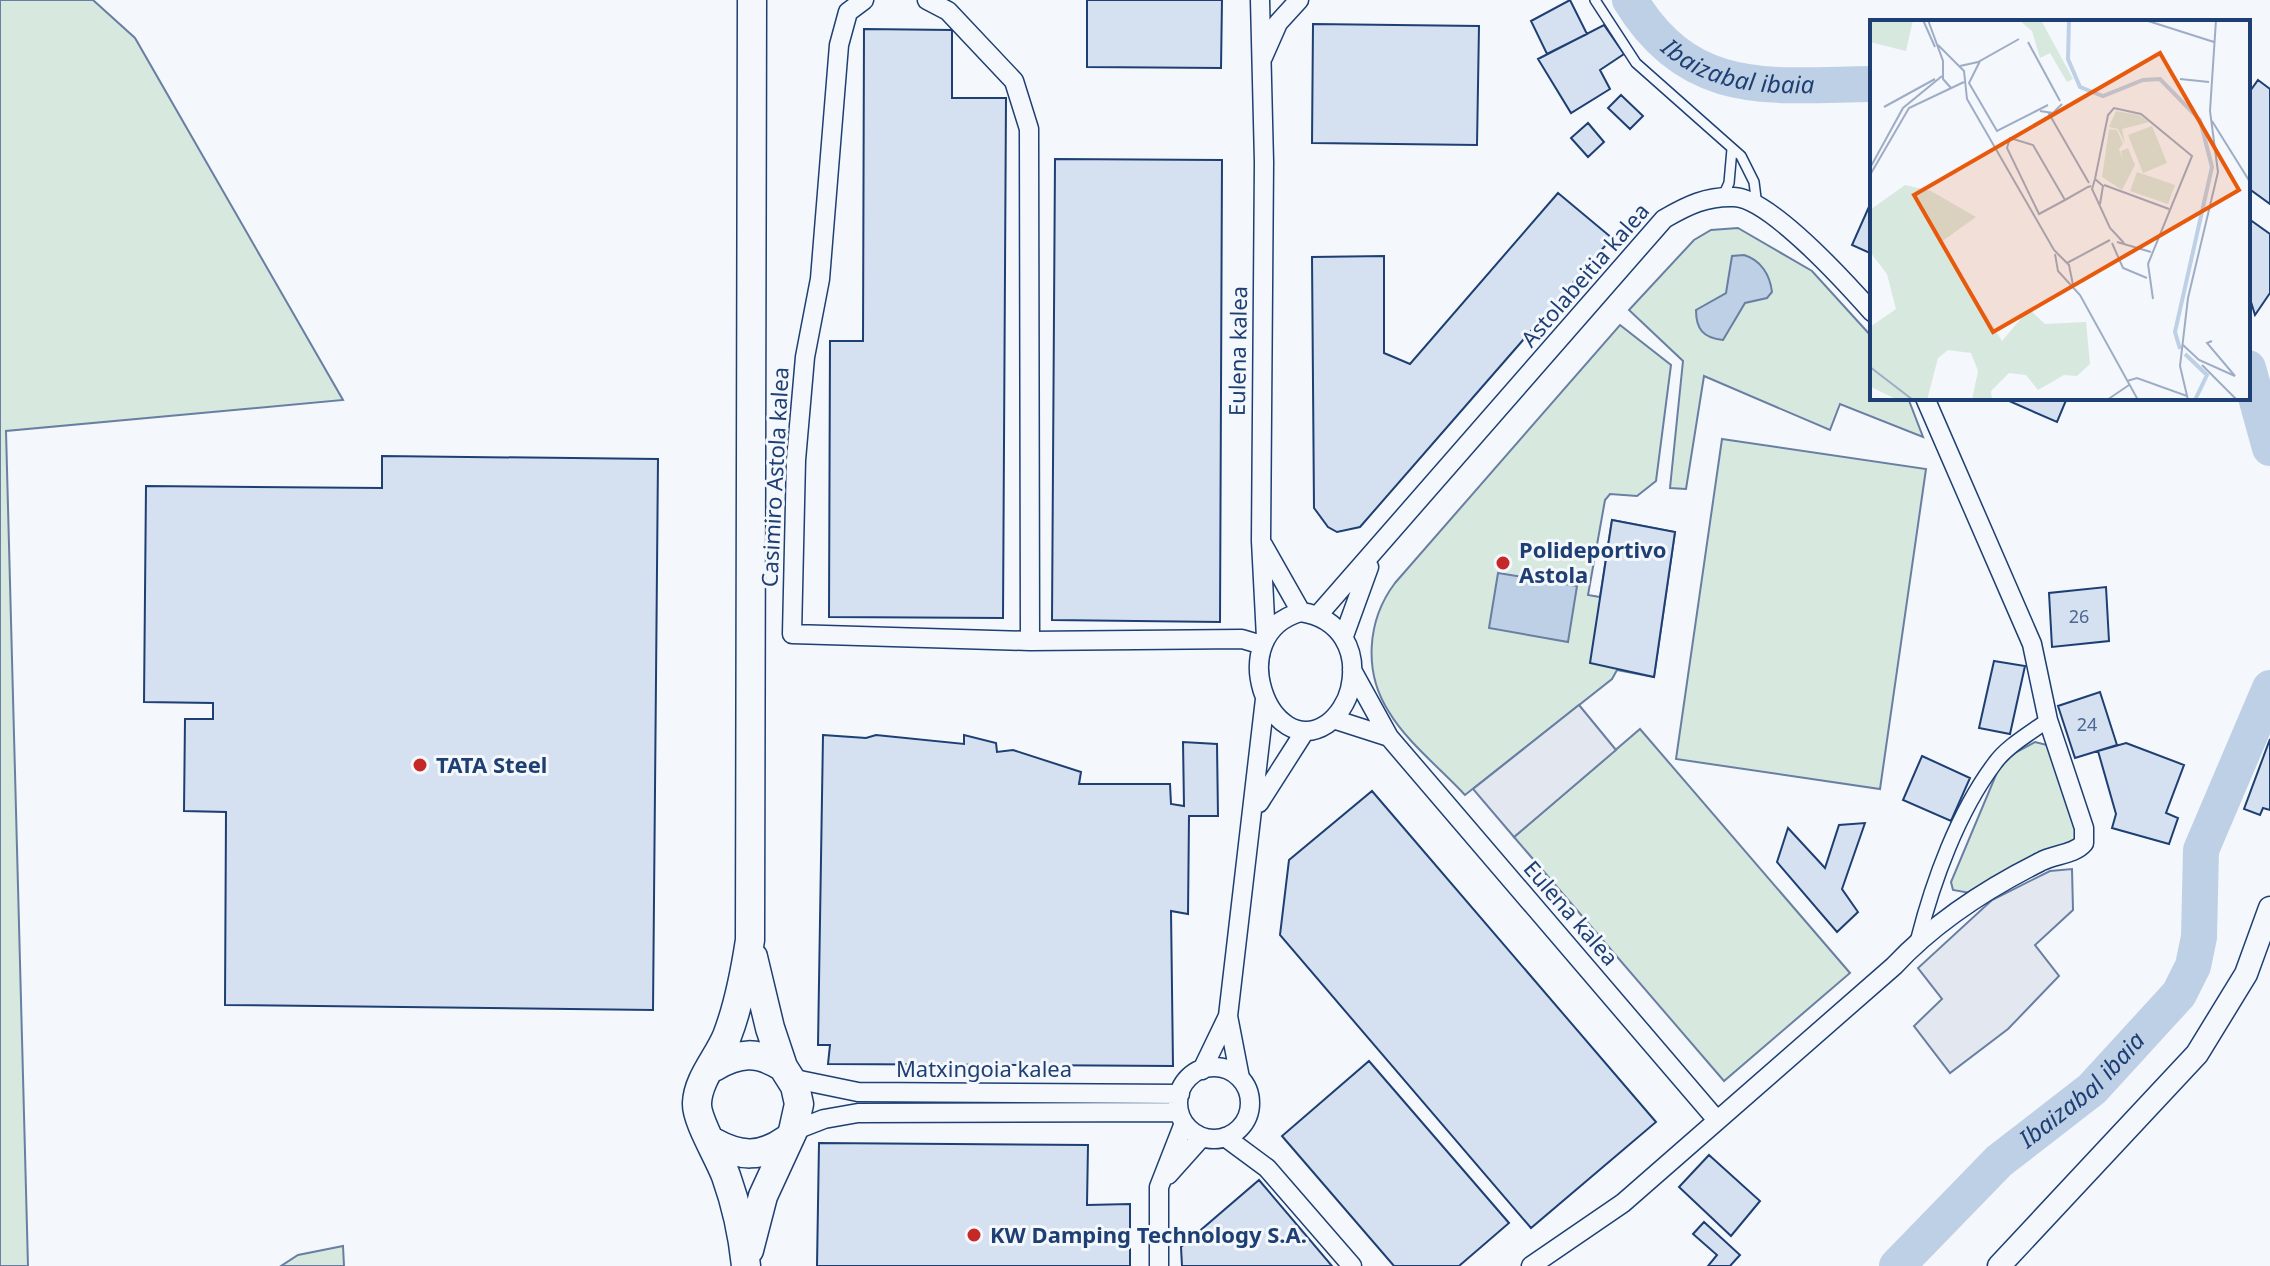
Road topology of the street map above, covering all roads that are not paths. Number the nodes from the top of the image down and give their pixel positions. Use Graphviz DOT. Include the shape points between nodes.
graph roads {
  1 [pos="752,0"];
  2 [pos="864,0"];
  3 [pos="927,0"];
  4 [pos="1260,0"];
  5 [pos="1299,0"];
  6 [pos="1595,0"];
  7 [pos="1261,59"];
  8 [pos="1732,149"];
  9 [pos="1722,198"];
  10 [pos="1757,208"];
  11 [pos="1870,310"];
  12 [pos="1926,400"];
  13 [pos="1261,541"];
  14 [pos="1373,557"];
  15 [pos="1310,613"];
  16 [pos="1344,636"];
  17 [pos="1217,640"];
  18 [pos="1030,641"];
  19 [pos="1264,642"];
  20 [pos="1258,668"];
  21 [pos="1352,670"];
  22 [pos="1265,699"];
  23 [pos="1333,719"];
  24 [pos="2048,720"];
  25 [pos="1305,731"];
  26 [pos="1389,737"];
  27 [pos="1255,809"];
  28 [pos="2270,908"];
  29 [pos="750,940"];
  30 [pos="1918,940"];
  31 [pos="1228,1016"];
  32 [pos="714,1067"];
  33 [pos="1202,1070"];
  34 [pos="787,1072"];
  35 [pos="1240,1078"];
  36 [pos="1181,1110"];
  37 [pos="1716,1119"];
  38 [pos="1244,1123"];
  39 [pos="789,1136"];
  40 [pos="1202,1137"];
  41 [pos="1225,1137"];
  42 [pos="713,1142"];
  43 [pos="1267,1168"];
  44 [pos="1159,1187"];
  45 [pos="746,1264"];
  46 [pos="1159,1266"];
  47 [pos="1352,1266"];
  48 [pos="1531,1266"];
  49 [pos="1999,1266"];
  1 -- 29 [label="main road"];
  2 -- 18 [label="street, Casimiro Astola kalea" via="848,12 839,45 820,279 805,357 796,460 792,634"];
  3 -- 18 [label="street" via="948,11 1007,73 1022,99 1029,129"];
  4 -- 7 [label="street, Eulena kalea"];
  5 -- 7 [label="street" via="1278,23"];
  6 -- 8 [label="lane" via="1636,63"];
  7 -- 13 [label="street, Eulena kalea"];
  8 -- 9 [label="lane"];
  8 -- 10 [label="lane" via="1748,166"];
  9 -- 10 [label="street, Astolabeitia kalea" via="1738,196"];
  9 -- 14 [label="street, Astolabeitia kalea" via="1697,200 1664,219"];
  10 -- 11 [label="street, Astolabeitia kalea" via="1791,228"];
  12 -- 24 [label="street" via="2032,644"];
  13 -- 15 [label="street, Eulena kalea"];
  13 -- 19 [label="street, Eulena kalea"];
  14 -- 15 [label="street, Astolabeitia kalea"];
  14 -- 16 [label="street, Astolabeitia kalea"];
  15 -- 16 [label="street" via="1333,622"];
  15 -- 19 [label="street" via="1276,623"];
  16 -- 21 [label="street"];
  17 -- 18 [label="street, Casimiro Astola kalea"];
  17 -- 19 [label="street, Casimiro Astola kalea"];
  17 -- 20 [label="street"];
  19 -- 20 [label="street"];
  20 -- 22 [label="street"];
  21 -- 23 [label="street" via="1350,690"];
  21 -- 26 [label="street, Eulena kalea"];
  22 -- 25 [label="street" via="1274,715"];
  22 -- 27 [label="street"];
  23 -- 25 [label="street"];
  23 -- 26 [label="street"];
  24 -- 30 [label="street" via="1996,761 1931,893"];
  24 -- 30 [label="street" via="2084,828 2084,843 1978,896"];
  25 -- 27 [label="street"];
  26 -- 37 [label="street, Eulena kalea"];
  27 -- 31 [label="street"];
  28 -- 49 [label="street" via="2246,974 2197,1054"];
  29 -- 32 [label="main road" via="737,1005"];
  29 -- 34 [label="main road" via="766,1014"];
  30 -- 37 [label="street"];
  31 -- 33 [label="street"];
  31 -- 35 [label="street"];
  32 -- 34 [label="main road" via="732,1056 753,1054"];
  32 -- 42 [label="main road" via="701,1083 697,1104 701,1125"];
  33 -- 35 [label="street" via="1222,1069"];
  33 -- 36 [label="street" via="1184,1084"];
  34 -- 36 [label="street, Matxingoia kalea" via="858,1092"];
  34 -- 39 [label="main road" via="799,1104"];
  35 -- 38 [label="street" via="1250,1100"];
  36 -- 39 [label="street, Matxingoia kalea" via="858,1113 824,1119"];
  36 -- 40 [label="street"];
  36 -- 44 [label="street"];
  37 -- 48 [label="street" via="1623,1203"];
  38 -- 41 [label="street"];
  38 -- 43 [label="street"];
  39 -- 42 [label="main road" via="753,1155 732,1153"];
  39 -- 45 [label="main road" via="763,1196"];
  40 -- 41 [label="street"];
  40 -- 44 [label="street"];
  41 -- 43 [label="street"];
  42 -- 45 [label="main road" via="735,1208"];
  43 -- 47 [label="street"];
  44 -- 46 [label="street"];
}
